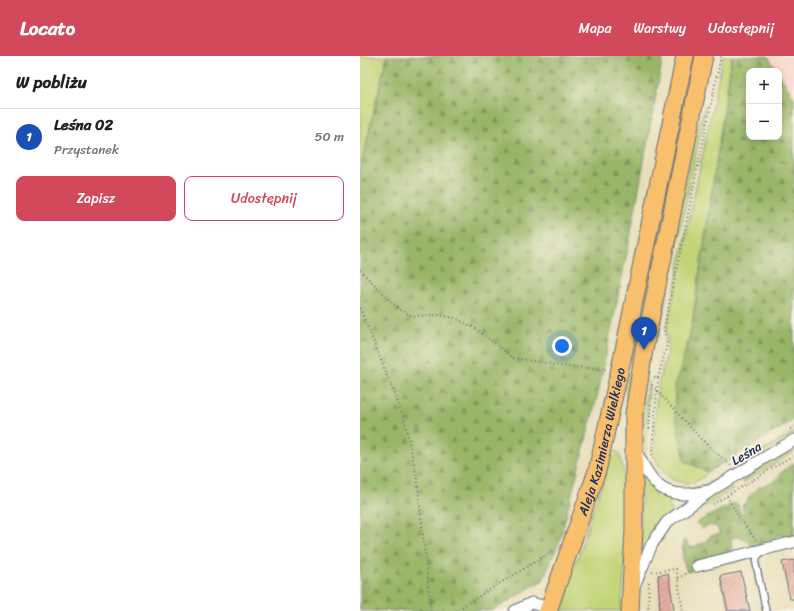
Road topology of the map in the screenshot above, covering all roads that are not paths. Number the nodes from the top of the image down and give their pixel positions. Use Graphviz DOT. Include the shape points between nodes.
graph roads {
  1 [pos="685,56"];
  2 [pos="704,56"];
  3 [pos="674,110"];
  4 [pos="691,114"];
  5 [pos="790,435"];
  6 [pos="632,442"];
  7 [pos="713,489"];
  8 [pos="794,542"];
  9 [pos="764,550"];
  10 [pos="697,566"];
  11 [pos="632,590"];
  12 [pos="549,609"];
  13 [pos="515,611"];
  14 [pos="630,611"];
  15 [pos="766,611"];
  1 -- 3 [label="main road, Aleja Kazimierza Wielkiego"];
  2 -- 4 [label="main road, Aleja Kazimierza Wielkiego"];
  3 -- 4 [label="main road"];
  3 -- 12 [label="main road, Aleja Kazimierza Wielkiego" via="597,471"];
  4 -- 6 [label="main road, Aleja Kazimierza Wielkiego" via="640,368"];
  5 -- 7 [label="street, Leśna"];
  6 -- 7 [label="street" via="649,475 666,490 680,495"];
  6 -- 11 [label="main road, Aleja Kazimierza Wielkiego"];
  7 -- 11 [label="street" via="678,513 658,534"];
  8 -- 9 [label="street"];
  9 -- 10 [label="street"];
  9 -- 15 [label="lane" via="757,557 756,564"];
  11 -- 14 [label="main road, Aleja Kazimierza Wielkiego"];
  12 -- 13 [label="street" via="532,603"];
}
